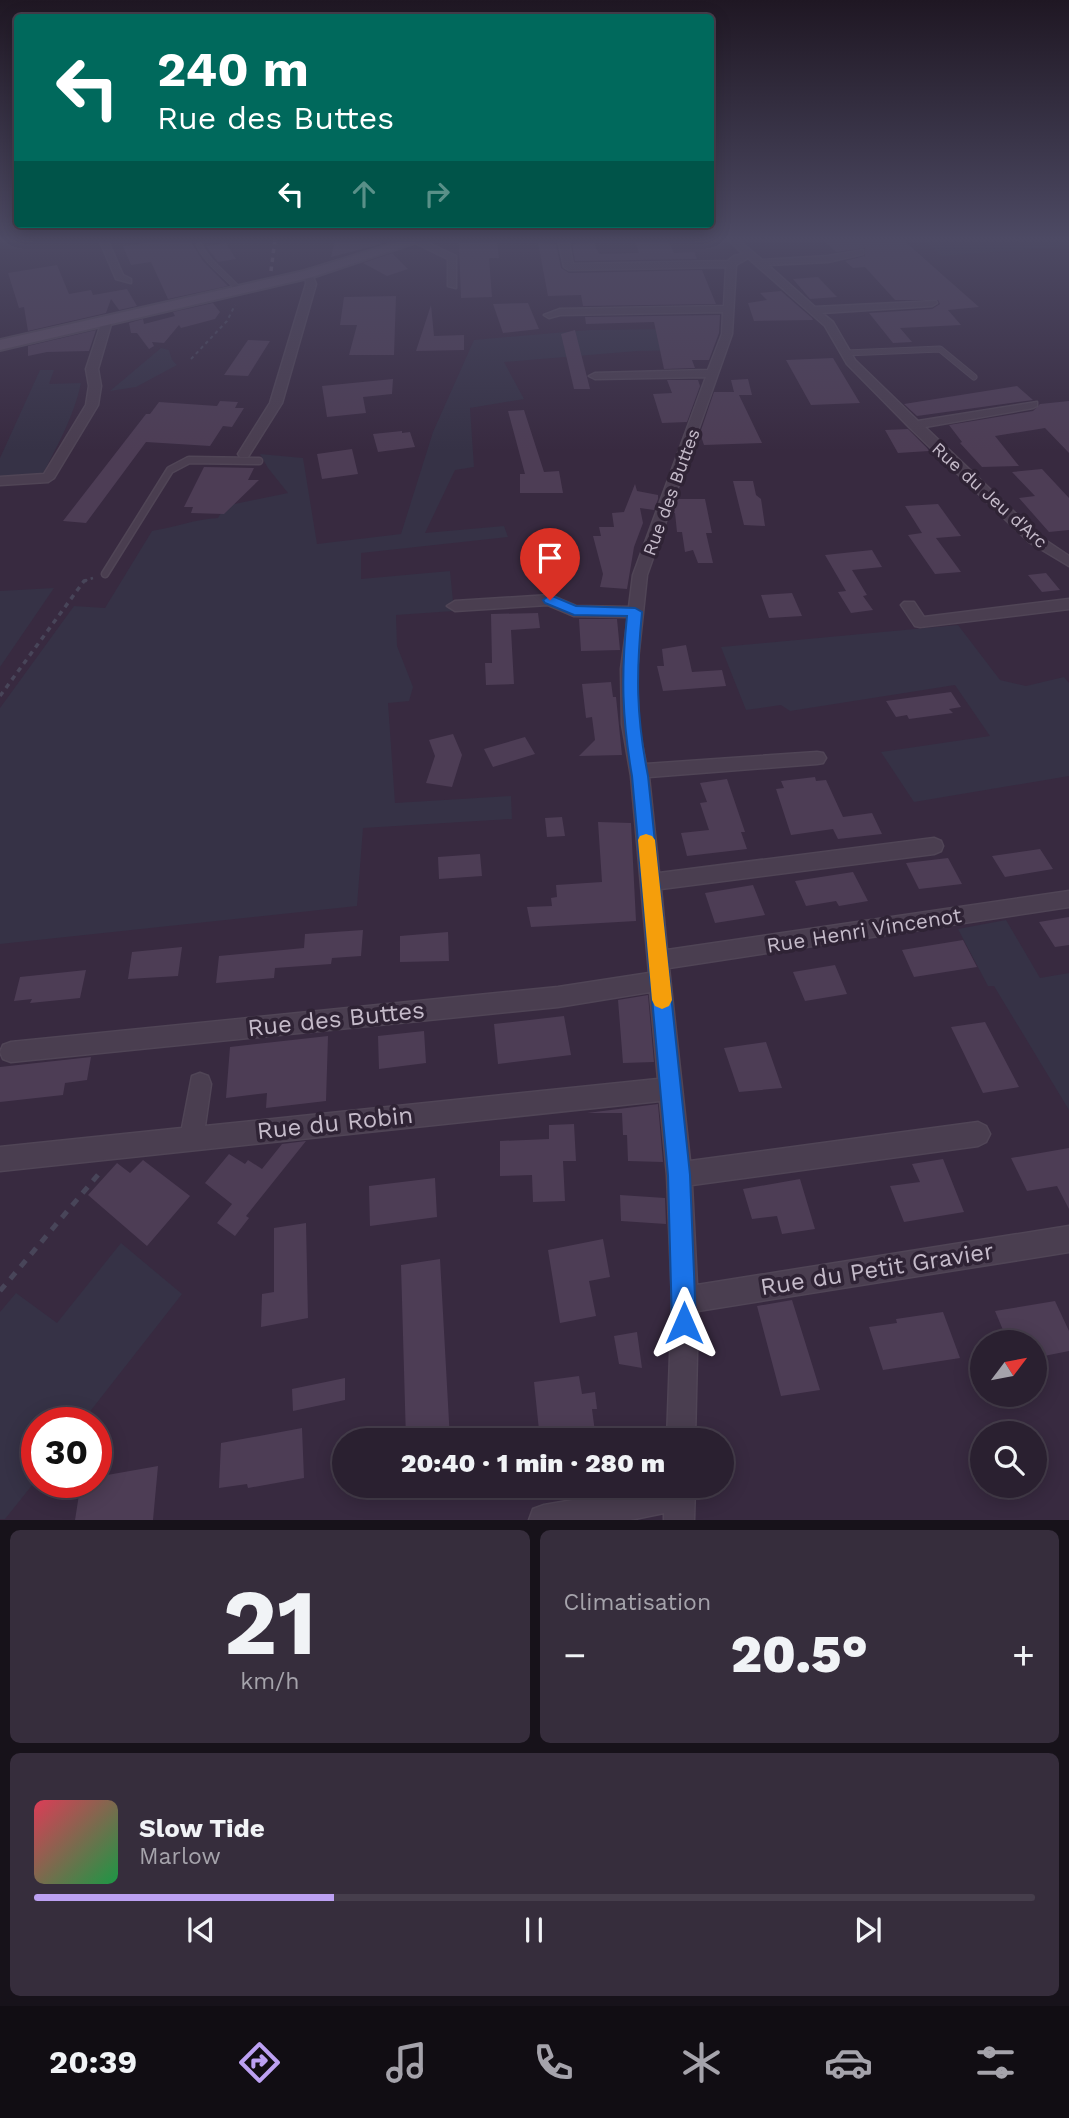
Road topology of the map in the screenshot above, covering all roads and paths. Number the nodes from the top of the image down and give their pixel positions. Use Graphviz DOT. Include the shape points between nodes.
graph roads {
  1 [pos="729,309"];
  2 [pos="154,310"];
  3 [pos="233,310"];
  4 [pos="303,310"];
  5 [pos="676,310"];
  6 [pos="813,310"];
  7 [pos="549,315"];
  8 [pos="107,321"];
  9 [pos="0,345"];
  10 [pos="846,353"];
  11 [pos="191,359"];
  12 [pos="713,374"];
  13 [pos="596,376"];
  14 [pos="974,377"];
  15 [pos="1033,404"];
  16 [pos="914,425"];
  17 [pos="243,458"];
  18 [pos="260,461"];
  19 [pos="0,481"];
  20 [pos="1069,562"];
  21 [pos="105,575"];
  22 [pos="1069,604"];
  23 [pos="909,605"];
  24 [pos="455,606"];
  25 [pos="635,612"];
  26 [pos="0,696"];
  27 [pos="817,758"];
  28 [pos="639,771"];
  29 [pos="934,846"];
  30 [pos="650,882"];
  31 [pos="1069,899"];
  32 [pos="659,971"];
  33 [pos="11,1052"];
  34 [pos="200,1084"];
  35 [pos="671,1089"];
  36 [pos="978,1134"];
  37 [pos="192,1138"];
  38 [pos="123,1146"];
  39 [pos="0,1159"];
  40 [pos="679,1175"];
  41 [pos="1069,1239"];
  42 [pos="0,1291"];
  43 [pos="685,1300"];
  44 [pos="681,1428"];
  45 [pos="679,1501"];
  46 [pos="544,1520"];
  1 -- 12 [label="street, Rue des Buttes" via="727,334"];
  2 -- 8 [label="main road"];
  3 -- 11 [label="path"];
  4 -- 17 [label="street" via="276,403"];
  5 -- 7 [label="street"];
  6 -- 10 [label="street, Rue du Jeu d'Arc" via="829,324"];
  8 -- 9 [label="main road"];
  8 -- 19 [label="street" via="92,369 92,405 48,478"];
  10 -- 14 [label="lane" via="940,349"];
  10 -- 16 [label="street, Rue du Jeu d'Arc"];
  12 -- 13 [label="street"];
  12 -- 25 [label="street, Rue des Buttes" via="640,575"];
  15 -- 16 [label="street, Rue du Jeu d'Arc"];
  16 -- 20 [label="street, Rue du Jeu d'Arc" via="1034,539"];
  17 -- 18 [label="lane"];
  17 -- 21 [label="lane" via="189,460 170,470"];
  21 -- 26 [label="path" via="84,581"];
  22 -- 23 [label="street" via="920,622"];
  24 -- 25 [label="street" via="550,600 574,611"];
  25 -- 28 [label="street, Rue des Buttes" via="630,724"];
  27 -- 28 [label="street"];
  28 -- 30 [label="street, Rue des Buttes"];
  29 -- 30 [label="street"];
  30 -- 32 [label="street, Rue des Buttes"];
  31 -- 32 [label="street, Rue Henri Vincenot"];
  32 -- 33 [label="street, Rue des Buttes" via="558,997"];
  32 -- 35 [label="street, Rue des Buttes"];
  34 -- 37 [label="street"];
  35 -- 37 [label="street, Rue du Robin"];
  35 -- 40 [label="street, Rue des Buttes"];
  36 -- 40 [label="street"];
  37 -- 38 [label="street, Rue du Robin"];
  38 -- 39 [label="street, Rue du Robin"];
  38 -- 42 [label="path"];
  40 -- 43 [label="street, Rue des Buttes"];
  41 -- 43 [label="street, Rue du Petit Gravier"];
  43 -- 44 [label="street, Rue des Buttes"];
  45 -- 46 [label="street"];
}
